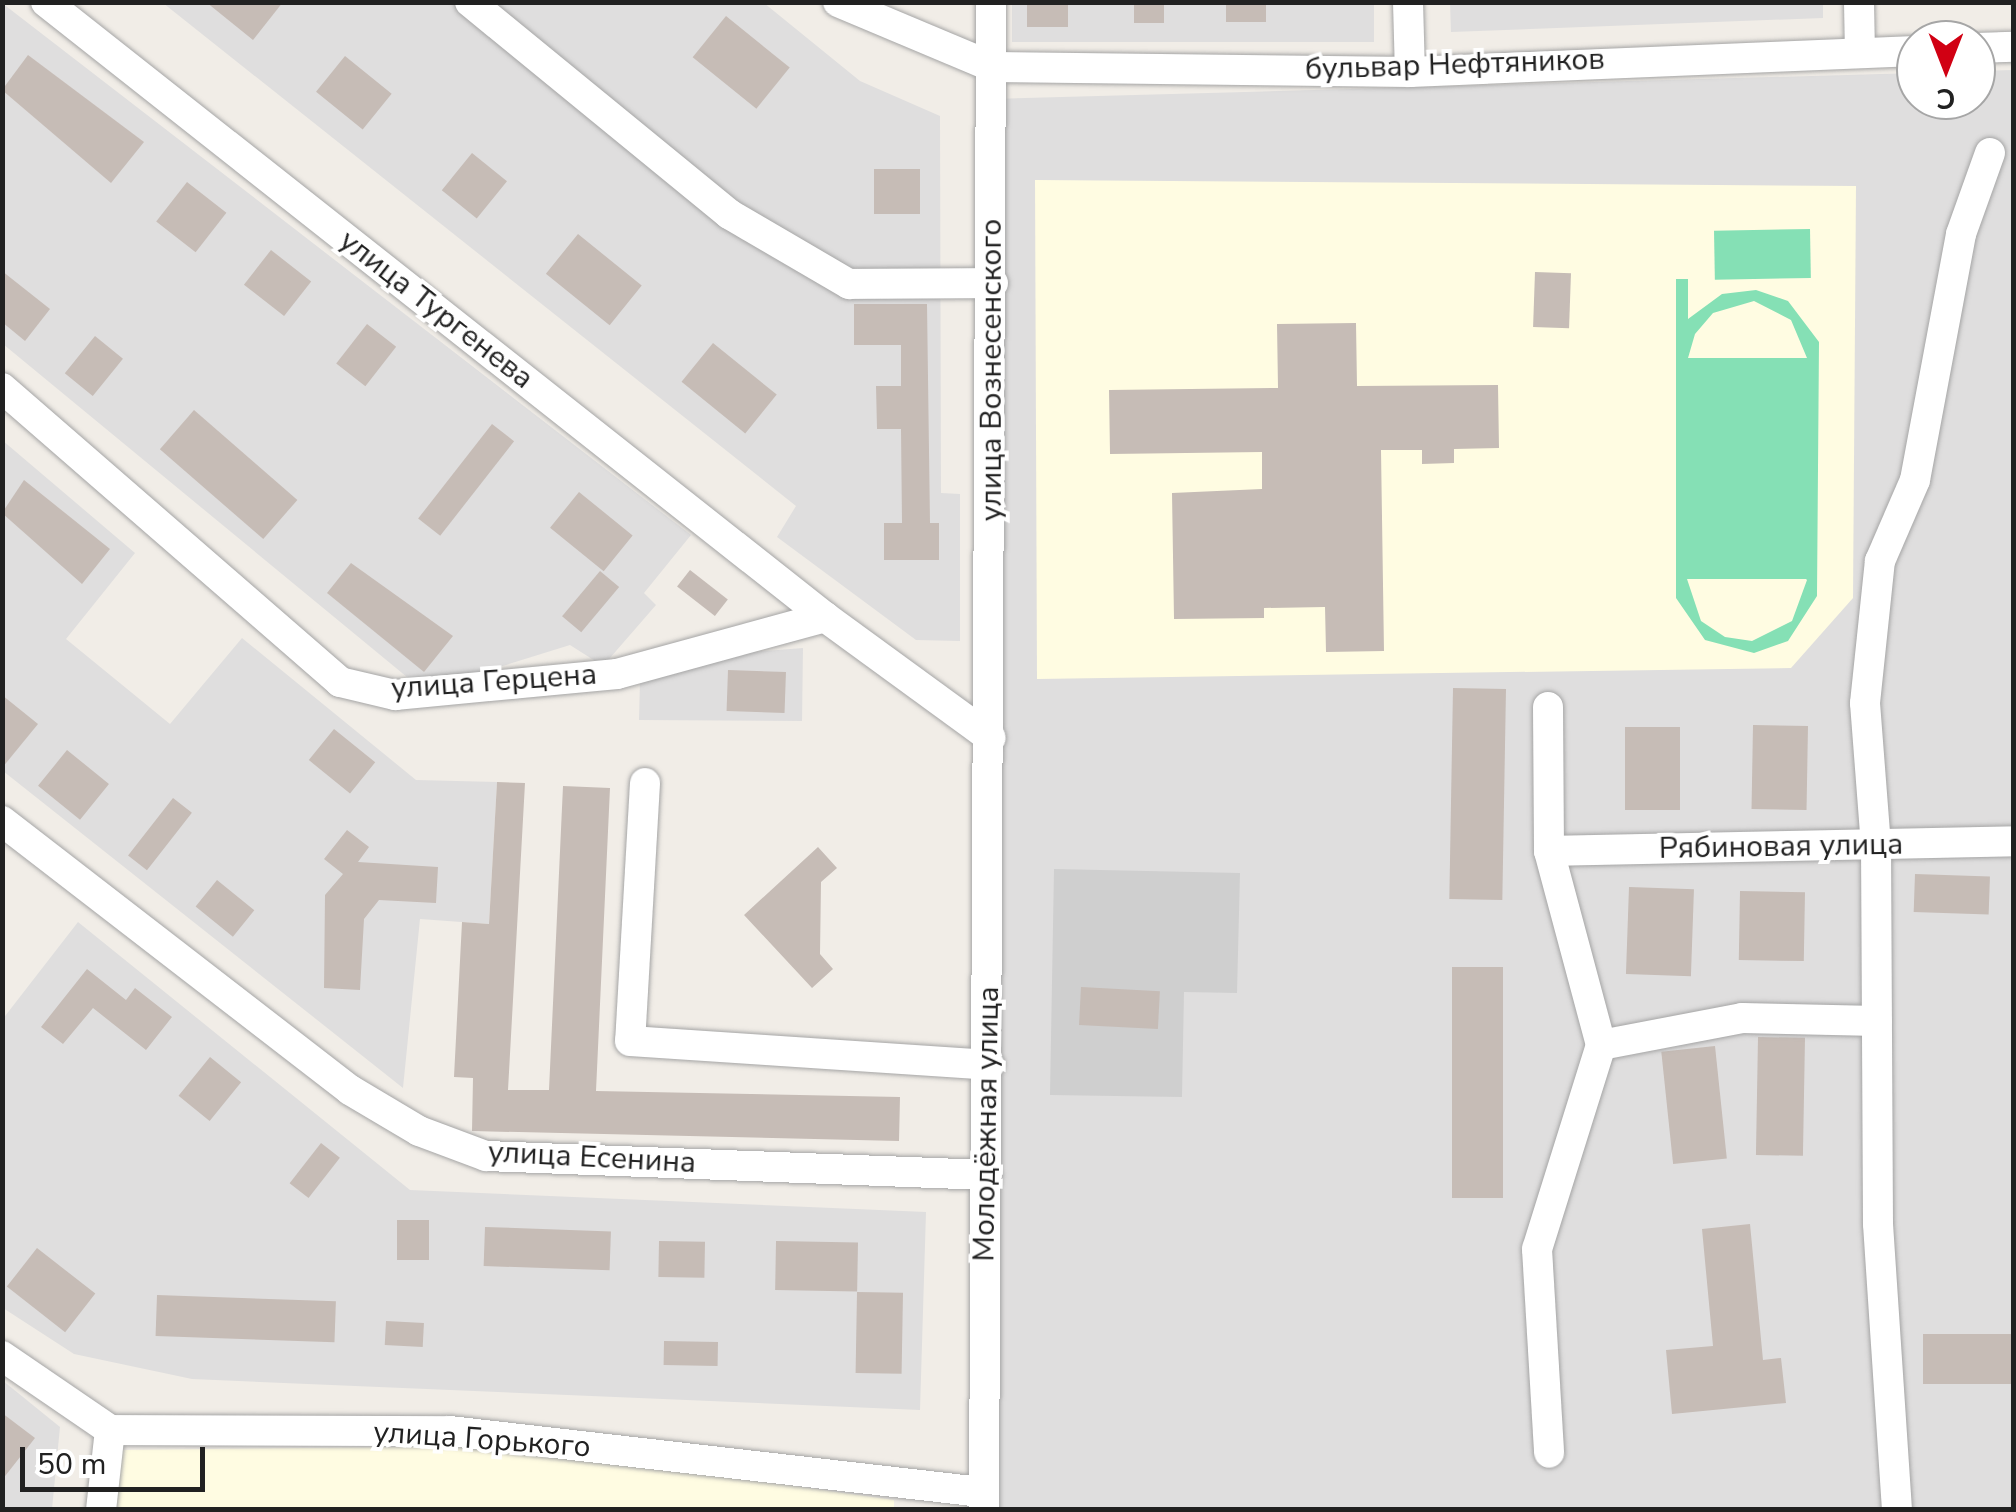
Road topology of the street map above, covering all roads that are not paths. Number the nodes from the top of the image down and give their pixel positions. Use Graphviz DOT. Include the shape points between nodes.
graph roads {
  1 [pos="46,2"];
  2 [pos="470,2"];
  3 [pos="838,2"];
  4 [pos="991,2"];
  5 [pos="1408,2"];
  6 [pos="1859,2"];
  7 [pos="1896,52"];
  8 [pos="1860,54"];
  9 [pos="994,67"];
  10 [pos="1410,72"];
  11 [pos="1990,153"];
  12 [pos="993,283"];
  13 [pos="2,388"];
  14 [pos="825,617"];
  15 [pos="1548,707"];
  16 [pos="990,738"];
  17 [pos="645,783"];
  18 [pos="2,821"];
  19 [pos="2014,842"];
  20 [pos="1876,846"];
  21 [pos="1549,851"];
  22 [pos="1877,1020"];
  23 [pos="1601,1045"];
  24 [pos="989,1065"];
  25 [pos="987,1175"];
  26 [pos="2,1356"];
  27 [pos="110,1430"];
  28 [pos="1550,1453"];
  29 [pos="982,1500"];
  30 [pos="101,1510"];
  31 [pos="1898,1510"];
  1 -- 14 [label="street, улица Тургенева"];
  2 -- 12 [label="street" via="730,214 849,284"];
  3 -- 9 [label="street"];
  4 -- 9 [label="street, улица Вознесенского"];
  5 -- 10 [label="street"];
  6 -- 8 [label="street"];
  7 -- 8 [label="street, бульвар Нефтяников"];
  8 -- 10 [label="street, бульвар Нефтяников"];
  9 -- 10 [label="street, бульвар Нефтяников"];
  9 -- 12 [label="street, улица Вознесенского"];
  11 -- 20 [label="street" via="1961,234 1915,480 1880,560 1865,703"];
  12 -- 16 [label="street, улица Вознесенского"];
  13 -- 14 [label="street, улица Герцена" via="340,682 395,695 618,674"];
  14 -- 16 [label="street"];
  15 -- 21 [label="street"];
  16 -- 24 [label="street, Молодёжная улица"];
  17 -- 24 [label="street" via="630,1041"];
  18 -- 25 [label="street, улица Есенина" via="350,1090 419,1131 486,1156"];
  19 -- 20 [label="street, Рябиновая улица"];
  20 -- 21 [label="street, Рябиновая улица"];
  20 -- 22 [label="street"];
  21 -- 23 [label="street"];
  22 -- 23 [label="street" via="1742,1018"];
  22 -- 31 [label="street" via="1878,1224"];
  23 -- 28 [label="street" via="1537,1249"];
  24 -- 25 [label="street, Молодёжная улица"];
  25 -- 29 [label="street, Молодёжная улица"];
  26 -- 27 [label="street"];
  27 -- 29 [label="street, улица Горького" via="450,1432"];
  27 -- 30 [label="street"];
}
